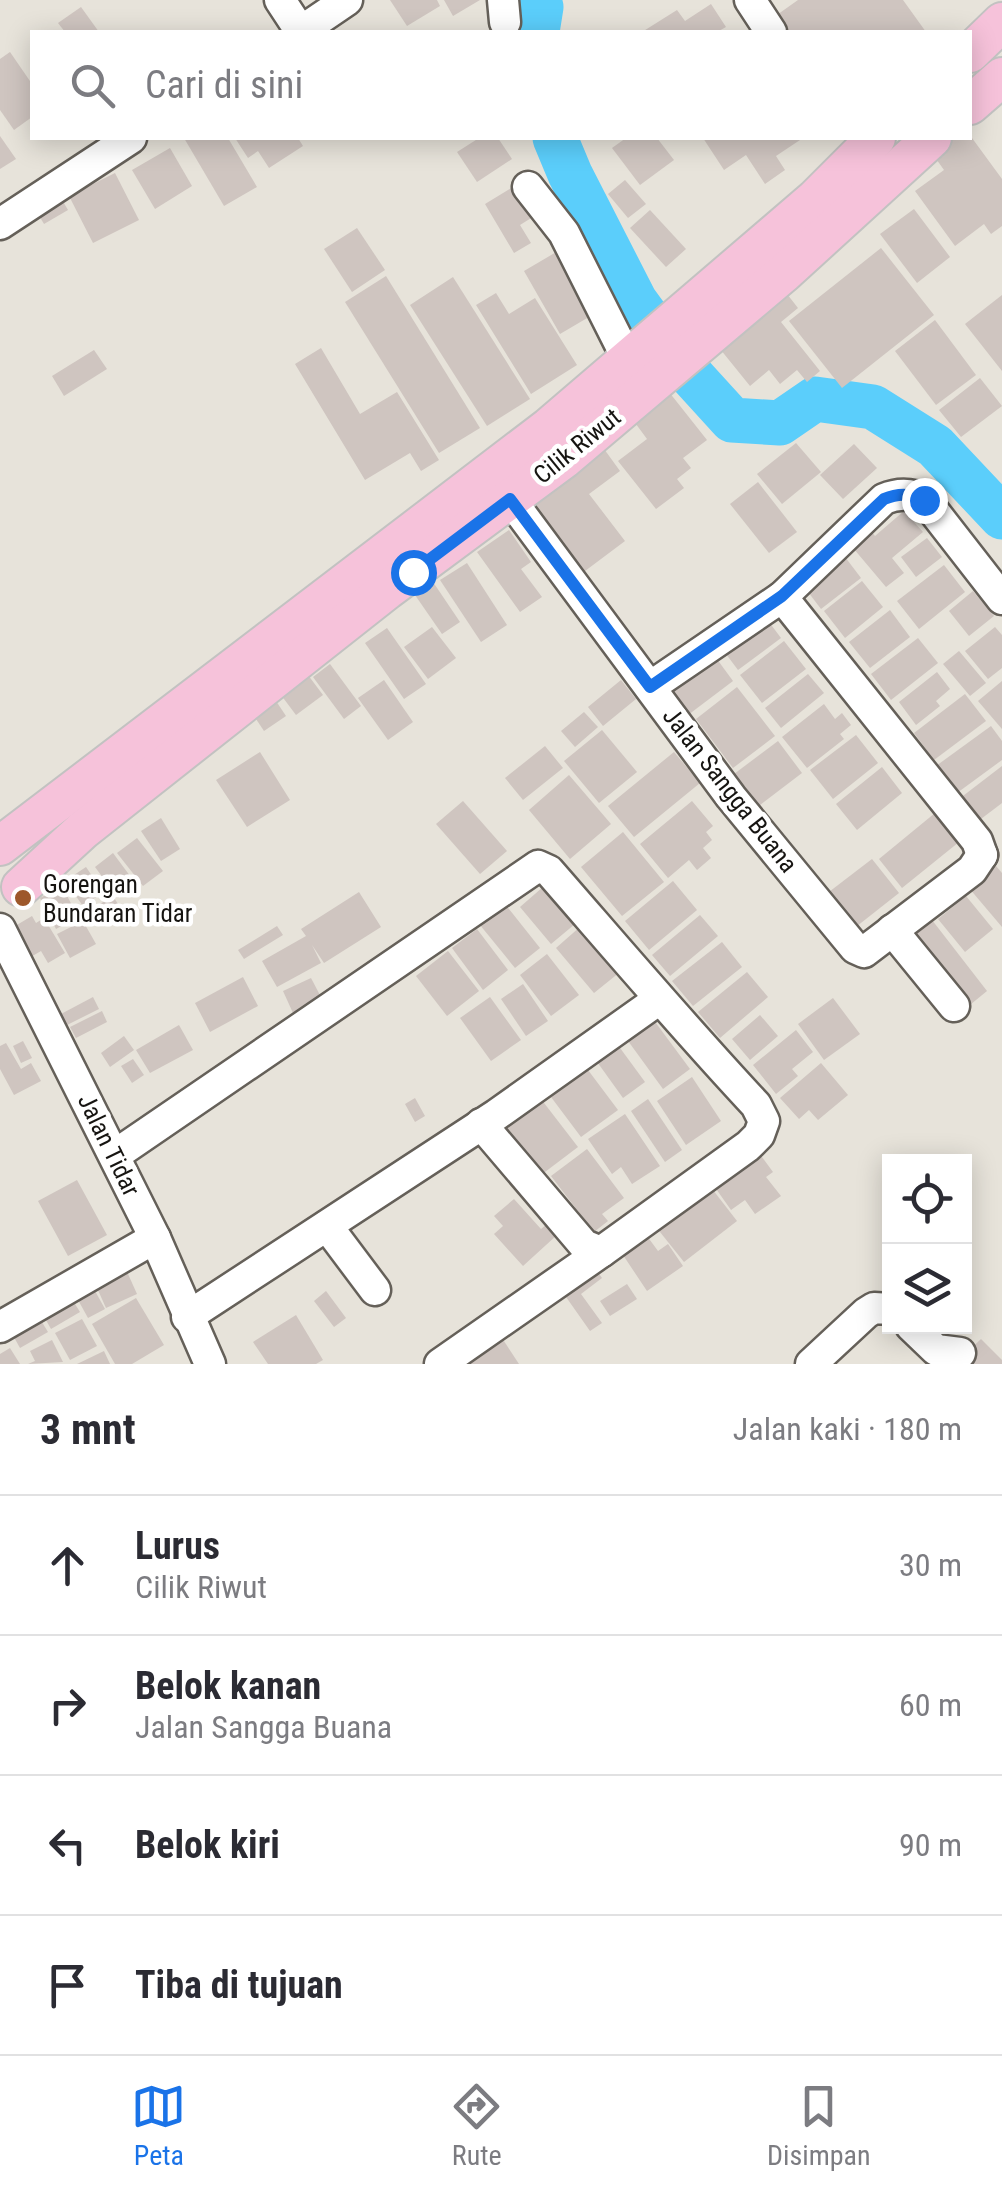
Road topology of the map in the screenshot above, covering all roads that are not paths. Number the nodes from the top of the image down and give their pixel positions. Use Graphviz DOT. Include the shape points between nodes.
graph roads {
  1 [pos="280,0"];
  2 [pos="347,0"];
  3 [pos="750,0"];
  4 [pos="1002,22"];
  5 [pos="300,30"];
  6 [pos="304,30"];
  7 [pos="769,30"];
  8 [pos="972,51"];
  9 [pos="1002,77"];
  10 [pos="972,103"];
  11 [pos="128,140"];
  12 [pos="929,140"];
  13 [pos="858,144"];
  14 [pos="528,187"];
  15 [pos="0,224"];
  16 [pos="771,261"];
  17 [pos="644,362"];
  18 [pos="510,499"];
  19 [pos="427,540"];
  20 [pos="782,596"];
  21 [pos="1002,599"];
  22 [pos="650,687"];
  23 [pos="0,846"];
  24 [pos="992,852"];
  25 [pos="0,855"];
  26 [pos="10,898"];
  27 [pos="0,929"];
  28 [pos="892,930"];
  29 [pos="658,1000"];
  30 [pos="954,1006"];
  31 [pos="480,1124"];
  32 [pos="115,1154"];
  33 [pos="327,1226"];
  34 [pos="155,1238"];
  35 [pos="601,1252"];
  36 [pos="375,1290"];
  37 [pos="882,1308"];
  38 [pos="188,1317"];
  39 [pos="0,1327"];
  40 [pos="919,1334"];
  41 [pos="960,1353"];
  42 [pos="210,1364"];
  43 [pos="440,1364"];
  44 [pos="811,1364"];
  1 -- 5 [label="street"];
  2 -- 6 [label="street"];
  3 -- 7 [label="street"];
  4 -- 8 [label="main road"];
  9 -- 10 [label="main road"];
  11 -- 15 [label="street"];
  12 -- 16 [label="main road, Cilik Riwut"];
  13 -- 16 [label="main road, Cilik Riwut"];
  14 -- 17 [label="street"];
  16 -- 17 [label="main road, Cilik Riwut"];
  17 -- 18 [label="main road, Cilik Riwut"];
  17 -- 19 [label="main road, Cilik Riwut" via="549,427"];
  18 -- 19 [label="main road, Cilik Riwut"];
  18 -- 22 [label="street, Jalan Sangga Buana"];
  19 -- 23 [label="main road, Cilik Riwut"];
  19 -- 26 [label="main road, Cilik Riwut"];
  20 -- 21 [label="street" via="895,494 924,500"];
  20 -- 22 [label="street"];
  20 -- 24 [label="street"];
  22 -- 28 [label="street, Jalan Sangga Buana" via="854,948 864,952"];
  24 -- 28 [label="street, Jalan Sangga Buana"];
  25 -- 26 [label="main road"];
  27 -- 32 [label="street, Jalan Tidar"];
  28 -- 30 [label="street"];
  29 -- 31 [label="street"];
  29 -- 32 [label="street" via="549,870 538,866"];
  29 -- 35 [label="street" via="764,1121 748,1146"];
  31 -- 33 [label="street"];
  31 -- 35 [label="street" via="584,1245"];
  32 -- 34 [label="street, Jalan Tidar"];
  33 -- 36 [label="street"];
  33 -- 38 [label="street"];
  34 -- 38 [label="street, Jalan Tidar"];
  34 -- 39 [label="street"];
  35 -- 43 [label="street"];
  37 -- 44 [label="street" via="866,1313"];
  38 -- 42 [label="street, Jalan Tidar"];
  40 -- 41 [label="street" via="936,1350"];
}
